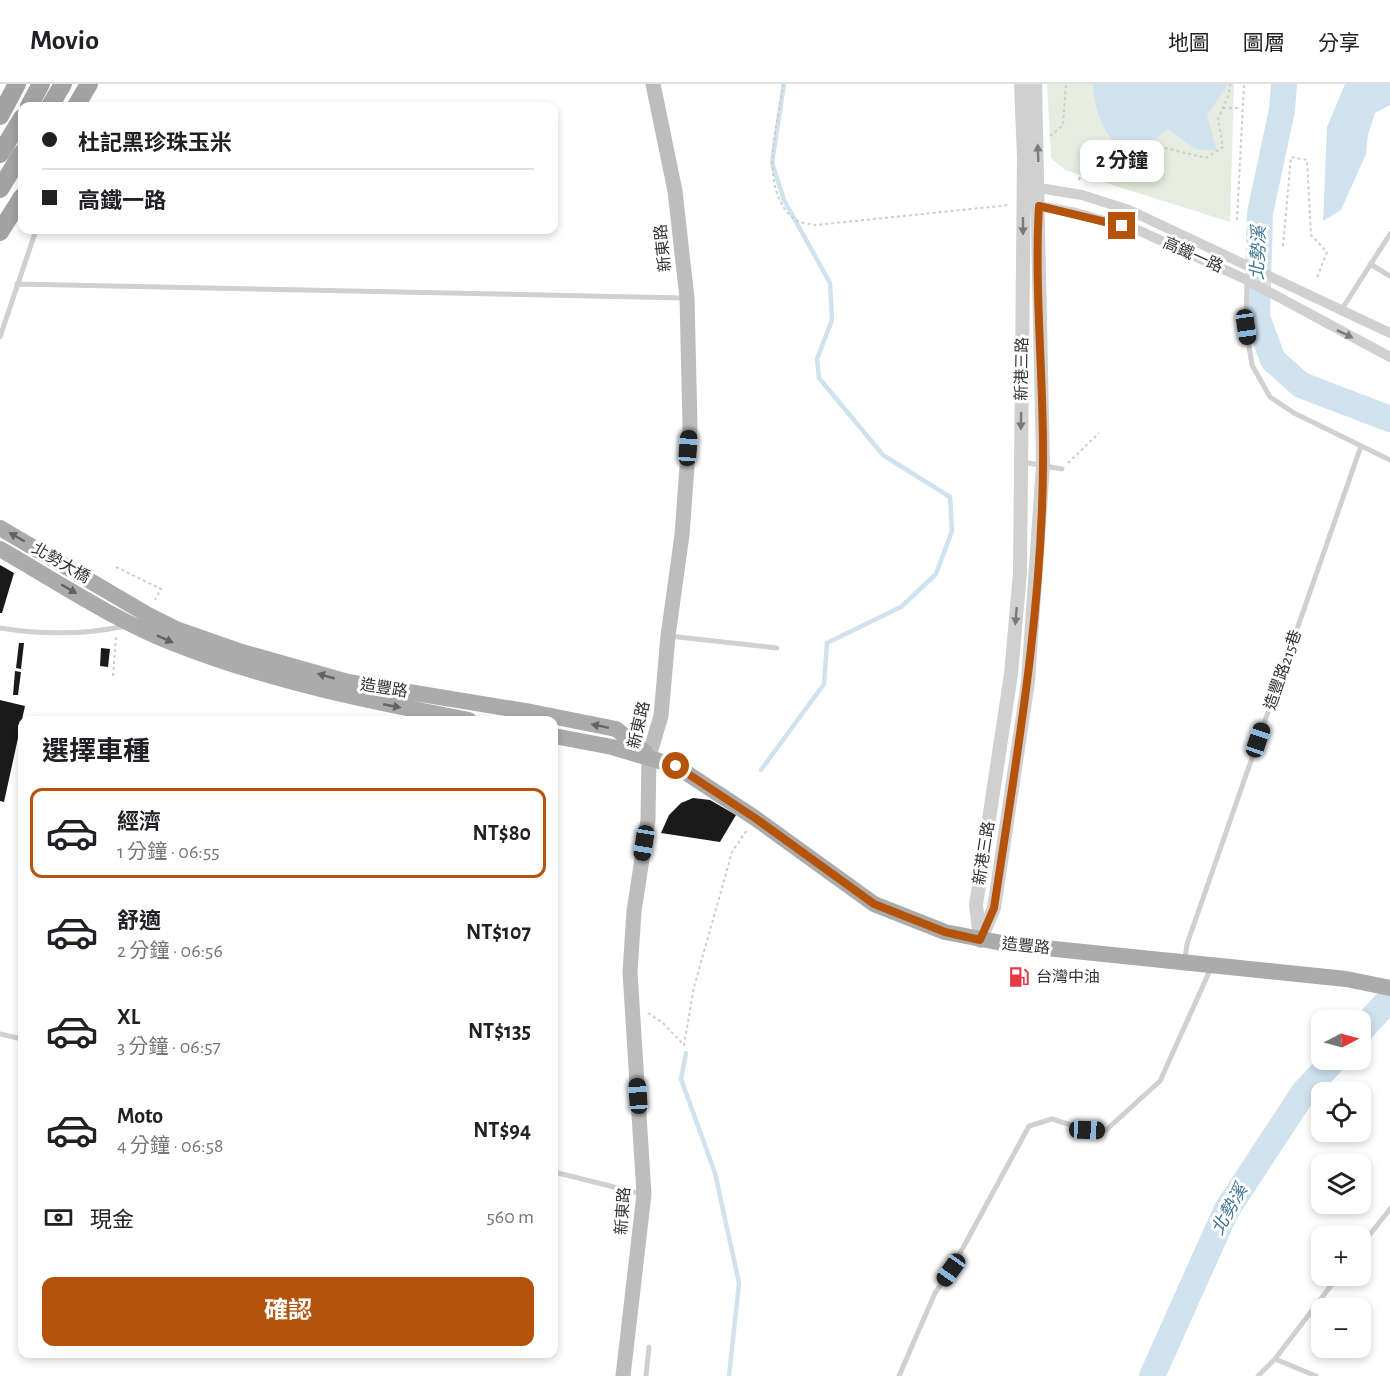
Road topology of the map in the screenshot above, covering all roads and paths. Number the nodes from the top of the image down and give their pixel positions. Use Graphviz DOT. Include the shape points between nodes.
graph roads {
  1 [pos="17,84"];
  2 [pos="41,84"];
  3 [pos="48,84"];
  4 [pos="63,84"];
  5 [pos="88,84"];
  6 [pos="653,84"];
  7 [pos="783,84"];
  8 [pos="1020,84"];
  9 [pos="1035,84"];
  10 [pos="1066,84"];
  11 [pos="1230,84"];
  12 [pos="1244,84"];
  13 [pos="31,102"];
  14 [pos="37,102"];
  15 [pos="52,102"];
  16 [pos="79,102"];
  17 [pos="1223,108"];
  18 [pos="1242,108"];
  19 [pos="0,116"];
  20 [pos="18,125"];
  21 [pos="18,133"];
  22 [pos="1045,140"];
  23 [pos="0,154"];
  24 [pos="18,160"];
  25 [pos="0,163"];
  26 [pos="1080,180"];
  27 [pos="1039,188"];
  28 [pos="0,189"];
  29 [pos="1023,202"];
  30 [pos="18,203"];
  31 [pos="1039,206"];
  32 [pos="1238,220"];
  33 [pos="0,232"];
  34 [pos="35,234"];
  35 [pos="1390,234"];
  36 [pos="1283,246"];
  37 [pos="1370,264"];
  38 [pos="1390,276"];
  39 [pos="1247,280"];
  40 [pos="1316,280"];
  41 [pos="17,284"];
  42 [pos="687,298"];
  43 [pos="1342,309"];
  44 [pos="1390,333"];
  45 [pos="0,337"];
  46 [pos="1389,355"];
  47 [pos="1099,433"];
  48 [pos="1360,446"];
  49 [pos="1390,460"];
  50 [pos="1021,462"];
  51 [pos="1043,465"];
  52 [pos="1062,469"];
  53 [pos="0,528"];
  54 [pos="0,549"];
  55 [pos="116,567"];
  56 [pos="122,598"];
  57 [pos="148,615"];
  58 [pos="121,622"];
  59 [pos="0,628"];
  60 [pos="668,636"];
  61 [pos="777,648"];
  62 [pos="113,676"];
  63 [pos="447,716"];
  64 [pos="551,716"];
  65 [pos="558,717"];
  66 [pos="558,737"];
  67 [pos="649,756"];
  68 [pos="755,818"];
  69 [pos="980,940"];
  70 [pos="1185,963"];
  71 [pos="1213,964"];
  72 [pos="1390,988"];
  73 [pos="632,1002"];
  74 [pos="0,1034"];
  75 [pos="18,1038"];
  76 [pos="558,1173"];
  77 [pos="644,1194"];
  78 [pos="1390,1209"];
  79 [pos="1371,1233"];
  80 [pos="1331,1286"];
  81 [pos="649,1347"];
  82 [pos="1275,1359"];
  83 [pos="623,1376"];
  84 [pos="646,1376"];
  85 [pos="899,1376"];
  86 [pos="1258,1376"];
  87 [pos="1316,1376"];
  1 -- 19 [label="highway"];
  2 -- 13 [label="highway"];
  3 -- 14 [label="street"];
  4 -- 15 [label="highway"];
  5 -- 16 [label="highway, bridge"];
  6 -- 42 [label="main road, 新東路" via="675,191"];
  7 -- 29 [label="path" via="771,172 782,205 795,221 816,225"];
  8 -- 29 [label="street, 新港三路"];
  27 -- 9 [label="street, 新港三路, one-way"];
  10 -- 22 [label="path" via="1063,125"];
  11 -- 17 [label="path"];
  12 -- 18 [label="path"];
  17 -- 18 [label="path"];
  17 -- 26 [label="path" via="1218,119 1223,147 1206,158 1157,146 1126,169 1083,168"];
  18 -- 32 [label="path"];
  20 -- 23 [label="highway"];
  21 -- 25 [label="street"];
  24 -- 28 [label="highway"];
  27 -- 29 [label="street"];
  27 -- 31 [label="street, 新港三路"];
  27 -- 43 [label="street, 高鐵一路" via="1082,195 1129,210"];
  29 -- 31 [label="street, 高鐵一路"];
  29 -- 50 [label="street, 新港三路, one-way"];
  30 -- 33 [label="highway"];
  31 -- 39 [label="street, 高鐵一路" via="1140,231"];
  31 -- 51 [label="street, 新港三路"];
  34 -- 41 [label="lane"];
  35 -- 37 [label="lane"];
  36 -- 40 [label="path" via="1291,157 1307,160 1311,235 1327,252"];
  37 -- 38 [label="lane"];
  37 -- 43 [label="lane"];
  39 -- 46 [label="street, 高鐵一路, one-way"];
  39 -- 48 [label="lane" via="1246,327 1252,365 1270,397"];
  41 -- 42 [label="lane"];
  41 -- 45 [label="lane"];
  42 -- 60 [label="main road, 新東路" via="690,426 682,535"];
  43 -- 44 [label="street, 高鐵一路"];
  47 -- 52 [label="path"];
  48 -- 49 [label="lane"];
  48 -- 70 [label="lane, 造豐路215巷" via="1187,944"];
  50 -- 51 [label="lane"];
  50 -- 69 [label="street, 新港三路, one-way" via="1019,584 1011,674 976,905"];
  51 -- 52 [label="lane"];
  51 -- 69 [label="street, 新港三路" via="1028,682 994,908"];
  56 -- 53 [label="main road, 北勢大橋, one-way"];
  54 -- 58 [label="main road, 北勢大橋, one-way"];
  55 -- 57 [label="path" via="161,589"];
  56 -- 57 [label="main road, 造豐路"];
  57 -- 58 [label="lane"];
  64 -- 57 [label="main road, 造豐路, one-way" via="348,682 242,652"];
  58 -- 59 [label="lane" via="76,634"];
  58 -- 62 [label="path"];
  58 -- 63 [label="main road, 造豐路, one-way" via="238,666 345,697"];
  60 -- 61 [label="lane"];
  60 -- 67 [label="main road, 新東路" via="661,716"];
  67 -- 65 [label="main road, 造豐路, one-way" via="616,729"];
  66 -- 67 [label="main road, 造豐路"];
  67 -- 68 [label="main road, 造豐路" via="676,766"];
  67 -- 73 [label="main road, 新東路" via="648,820 634,911"];
  68 -- 69 [label="main road, 造豐路" via="874,904 945,932"];
  68 -- 73 [label="path" via="732,852 694,987 684,1045 663,1023"];
  69 -- 70 [label="main road, 造豐路"];
  70 -- 71 [label="main road, 造豐路"];
  71 -- 72 [label="main road, 造豐路"];
  71 -- 85 [label="lane" via="1160,1082 1105,1131 1052,1119 1029,1126 935,1293"];
  73 -- 77 [label="main road, 新東路"];
  74 -- 75 [label="lane"];
  76 -- 77 [label="lane"];
  77 -- 83 [label="main road, 新東路"];
  78 -- 79 [label="lane"];
  80 -- 82 [label="lane"];
  81 -- 84 [label="lane"];
  82 -- 86 [label="lane"];
  82 -- 87 [label="lane"];
}
